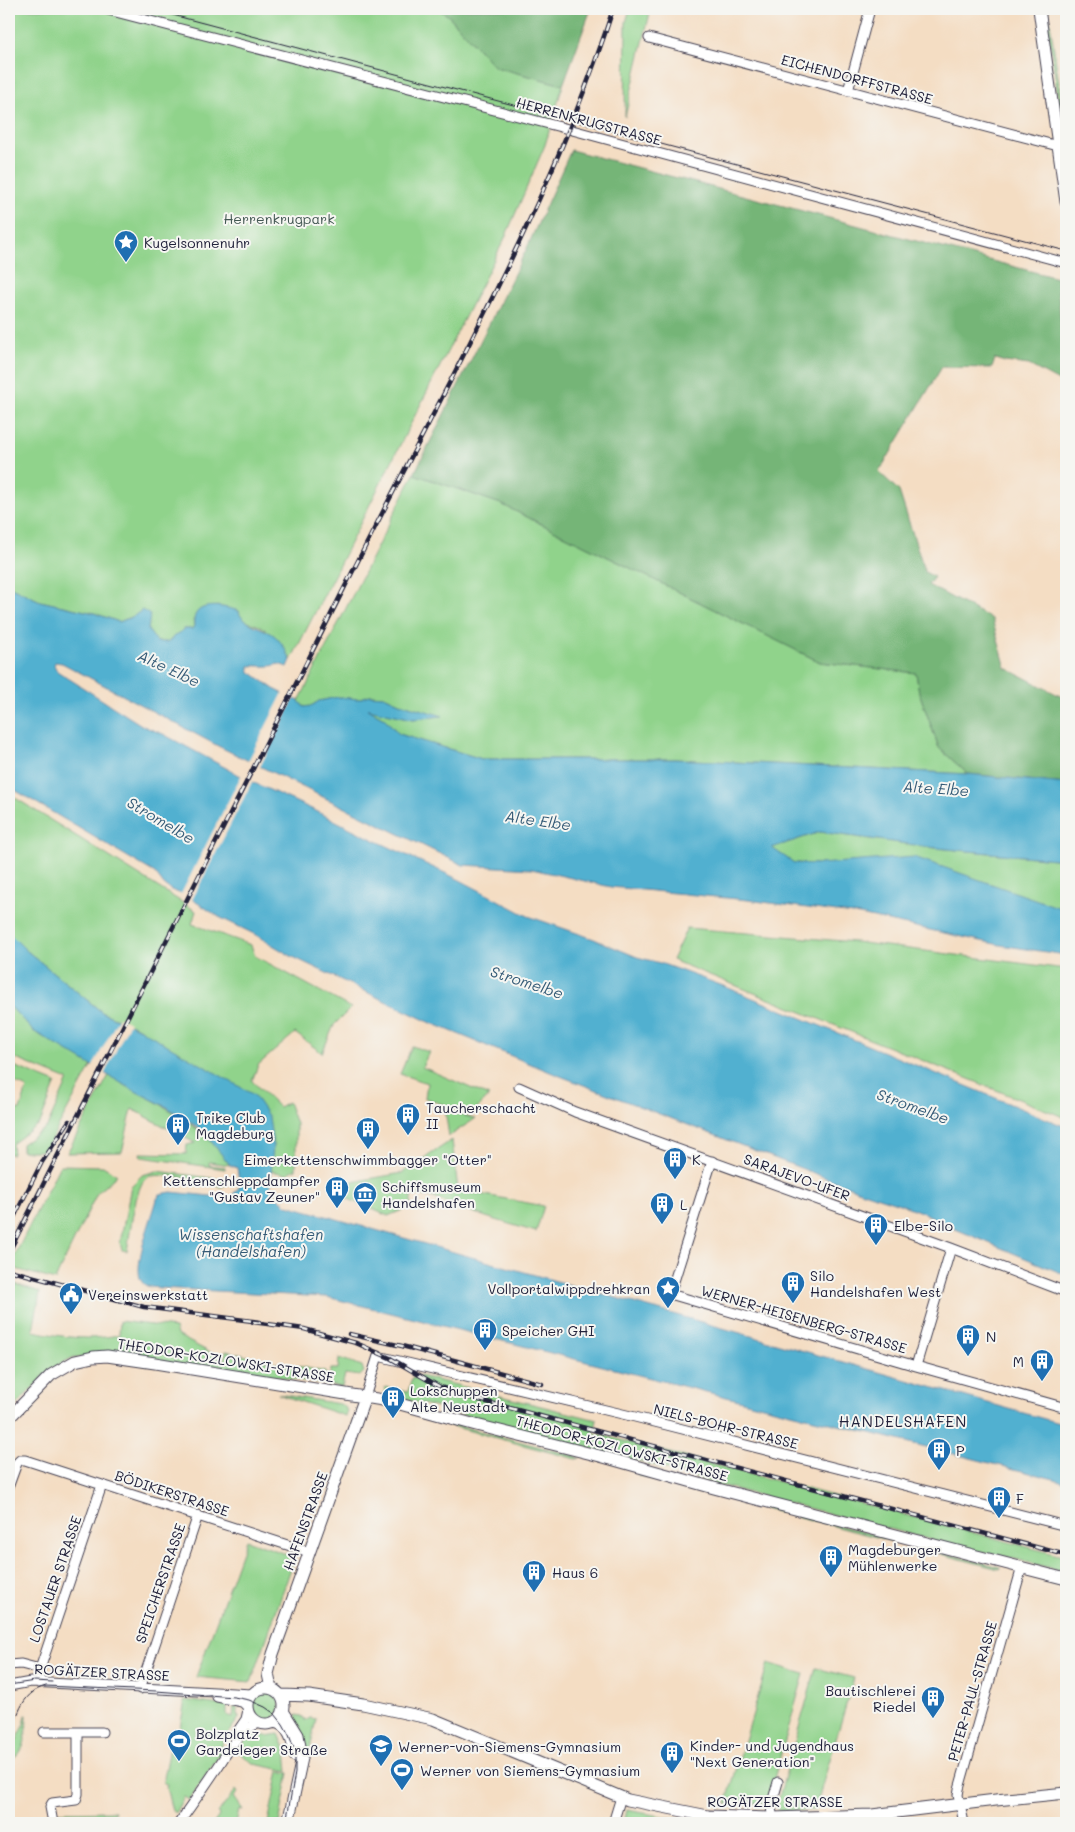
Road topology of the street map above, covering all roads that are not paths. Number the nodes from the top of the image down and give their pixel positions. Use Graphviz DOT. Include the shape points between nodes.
graph roads {
  1 [pos="104,9"];
  2 [pos="870,9"];
  3 [pos="1039,9"];
  4 [pos="649,38"];
  5 [pos="848,91"];
  6 [pos="1058,146"];
  7 [pos="1066,202"];
  8 [pos="1066,263"];
  9 [pos="519,1087"];
  10 [pos="712,1161"];
  11 [pos="951,1248"];
  12 [pos="1066,1292"];
  13 [pos="916,1366"];
  14 [pos="364,1397"];
  15 [pos="1066,1408"];
  16 [pos="9,1418"];
  17 [pos="9,1485"];
  18 [pos="102,1485"];
  19 [pos="198,1515"];
  20 [pos="1066,1526"];
  21 [pos="309,1552"];
  22 [pos="1022,1566"];
  23 [pos="1066,1579"];
  24 [pos="9,1665"];
  25 [pos="40,1669"];
  26 [pos="39,1683"];
  27 [pos="9,1686"];
  28 [pos="140,1689"];
  29 [pos="261,1690"];
  30 [pos="195,1692"];
  31 [pos="281,1695"];
  32 [pos="321,1698"];
  33 [pos="248,1708"];
  34 [pos="284,1710"];
  35 [pos="274,1722"];
  36 [pos="259,1723"];
  37 [pos="44,1732"];
  38 [pos="78,1732"];
  39 [pos="102,1732"];
  40 [pos="228,1748"];
  41 [pos="296,1781"];
  42 [pos="778,1782"];
  43 [pos="1066,1793"];
  44 [pos="621,1796"];
  45 [pos="960,1804"];
  46 [pos="772,1821"];
  47 [pos="53,1823"];
  48 [pos="179,1823"];
  49 [pos="288,1823"];
  50 [pos="613,1823"];
  51 [pos="964,1823"];
  1 -- 8 [label="street, HERRENKRUGSTRASSE"];
  2 -- 5 [label="street"];
  3 -- 6 [label="street"];
  4 -- 5 [label="street, EICHENDORFFSTRASSE"];
  5 -- 6 [label="street, EICHENDORFFSTRASSE"];
  6 -- 7 [label="street"];
  9 -- 10 [label="street, SARAJEVO-UFER" via="575,1112"];
  10 -- 11 [label="street, SARAJEVO-UFER"];
  10 -- 13 [label="street, WERNER-HEISENBERG-STRASSE" via="670,1294"];
  11 -- 12 [label="street, SARAJEVO-UFER"];
  11 -- 13 [label="street"];
  13 -- 15 [label="street, WERNER-HEISENBERG-STRASSE"];
  14 -- 16 [label="street, THEODOR-KOZLOWSKI-STRASSE" via="101,1356 80,1359 58,1370"];
  14 -- 20 [label="street, NIELS-BOHR-STRASSE" via="378,1356"];
  14 -- 21 [label="street, HAFENSTRASSE"];
  14 -- 22 [label="street, THEODOR-KOZLOWSKI-STRASSE" via="398,1403 947,1549"];
  17 -- 18 [label="street, BÖDIKERSTRASSE" via="17,1463 26,1460"];
  18 -- 19 [label="street, BÖDIKERSTRASSE"];
  18 -- 25 [label="street, LOSTAUER STRASSE"];
  19 -- 21 [label="street, BÖDIKERSTRASSE"];
  19 -- 28 [label="street, SPEICHERSTRASSE"];
  21 -- 29 [label="street, HAFENSTRASSE"];
  22 -- 23 [label="street, THEODOR-KOZLOWSKI-STRASSE"];
  22 -- 45 [label="street, PETER-PAUL-STRASSE" via="958,1789"];
  24 -- 25 [label="street, ROGÄTZER STRASSE" via="25,1664"];
  25 -- 26 [label="street, LOSTAUER STRASSE"];
  26 -- 27 [label="street, ROGÄTZER STRASSE"];
  26 -- 28 [label="street, ROGÄTZER STRASSE"];
  28 -- 30 [label="street, ROGÄTZER STRASSE"];
  29 -- 30 [label="street, ROGÄTZER STRASSE"];
  29 -- 31 [label="street"];
  29 -- 33 [label="street" via="249,1700"];
  30 -- 33 [label="street, ROGÄTZER STRASSE" via="242,1702"];
  31 -- 32 [label="street, ROGÄTZER STRASSE"];
  31 -- 34 [label="street"];
  32 -- 34 [label="street, ROGÄTZER STRASSE" via="300,1701"];
  32 -- 44 [label="street, ROGÄTZER STRASSE" via="371,1705 441,1722"];
  33 -- 36 [label="street"];
  33 -- 40 [label="street" via="246,1719"];
  34 -- 35 [label="street"];
  34 -- 41 [label="street" via="301,1746 302,1758"];
  35 -- 36 [label="street"];
  35 -- 41 [label="street" via="284,1727 292,1742"];
  36 -- 40 [label="street" via="243,1732"];
  37 -- 38 [label="street"];
  38 -- 39 [label="street"];
  38 -- 47 [label="street" via="78,1794 76,1800 52,1803"];
  40 -- 48 [label="street"];
  41 -- 49 [label="street"];
  42 -- 46 [label="street" via="771,1806"];
  43 -- 45 [label="street, ROGÄTZER STRASSE"];
  44 -- 46 [label="street, ROGÄTZER STRASSE" via="708,1816"];
  44 -- 50 [label="street"];
  45 -- 46 [label="street, ROGÄTZER STRASSE" via="872,1815"];
  45 -- 51 [label="street, PETER-PAUL-STRASSE"];
}
